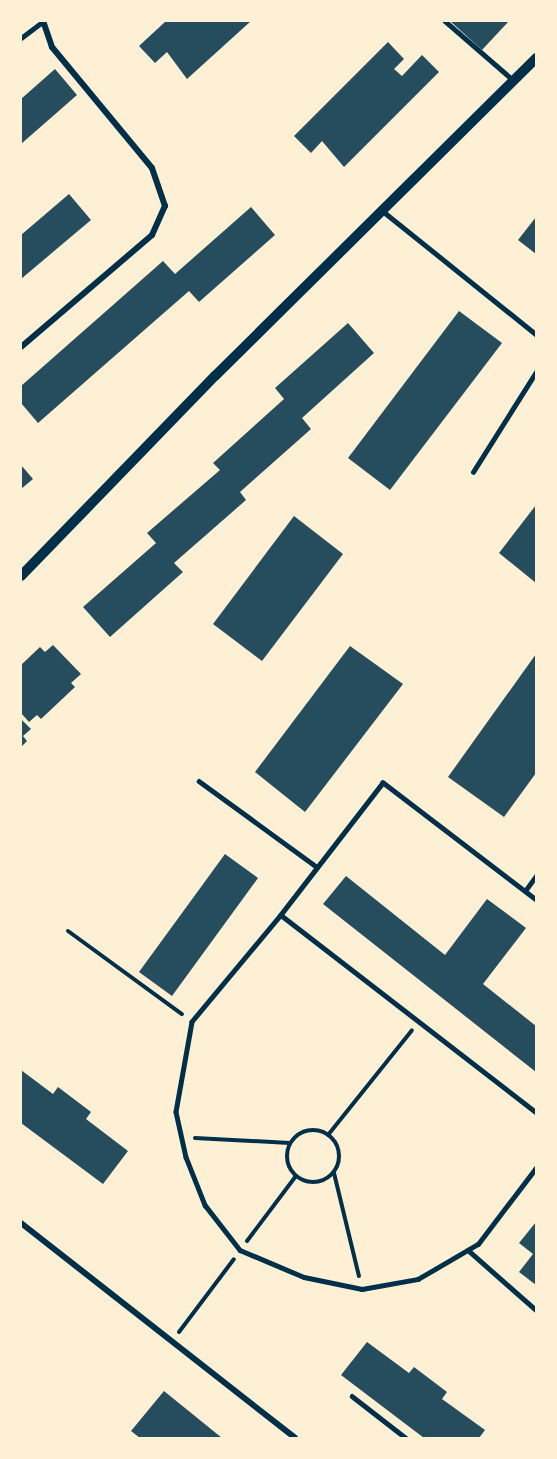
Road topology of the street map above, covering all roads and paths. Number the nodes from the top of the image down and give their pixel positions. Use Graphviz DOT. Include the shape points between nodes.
graph roads {
  1 [pos="42,21"];
  2 [pos="445,21"];
  3 [pos="21,38"];
  4 [pos="536,58"];
  5 [pos="516,82"];
  6 [pos="384,212"];
  7 [pos="536,334"];
  8 [pos="21,347"];
  9 [pos="536,372"];
  10 [pos="473,471"];
  11 [pos="21,576"];
  12 [pos="200,781"];
  13 [pos="317,867"];
  14 [pos="536,876"];
  15 [pos="525,891"];
  16 [pos="536,900"];
  17 [pos="281,915"];
  18 [pos="68,931"];
  19 [pos="192,1022"];
  20 [pos="419,1022"];
  21 [pos="536,1113"];
  22 [pos="328,1135"];
  23 [pos="182,1138"];
  24 [pos="290,1143"];
  25 [pos="536,1168"];
  26 [pos="334,1172"];
  27 [pos="21,1223"];
  28 [pos="468,1250"];
  29 [pos="362,1289"];
  30 [pos="536,1310"];
  31 [pos="352,1396"];
  32 [pos="294,1438"];
  33 [pos="406,1438"];
  1 -- 3 [label="lane"];
  1 -- 8 [label="street" via="52,48 152,168 165,206 152,235"];
  2 -- 5 [label="lane"];
  4 -- 5 [label="street"];
  5 -- 6 [label="street"];
  6 -- 7 [label="lane"];
  6 -- 11 [label="street" via="215,376"];
  9 -- 10 [label="lane"];
  12 -- 13 [label="lane"];
  13 -- 15 [label="lane" via="383,783"];
  13 -- 17 [label="lane"];
  14 -- 15 [label="lane"];
  15 -- 16 [label="lane"];
  17 -- 19 [label="lane"];
  17 -- 20 [label="lane"];
  18 -- 19 [label="path"];
  19 -- 23 [label="lane" via="176,1112"];
  20 -- 21 [label="lane"];
  20 -- 22 [label="path"];
  22 -- 24 [label="path" via="312,1130"];
  22 -- 26 [label="path" via="339,1156"];
  23 -- 24 [label="path"];
  23 -- 29 [label="lane" via="205,1205 240,1250 304,1277"];
  24 -- 26 [label="path" via="288,1161 296,1176 312,1182"];
  25 -- 28 [label="lane" via="478,1244"];
  26 -- 29 [label="path"];
  27 -- 32 [label="street"];
  28 -- 29 [label="lane" via="418,1279"];
  28 -- 30 [label="lane"];
  31 -- 33 [label="lane"];
}
